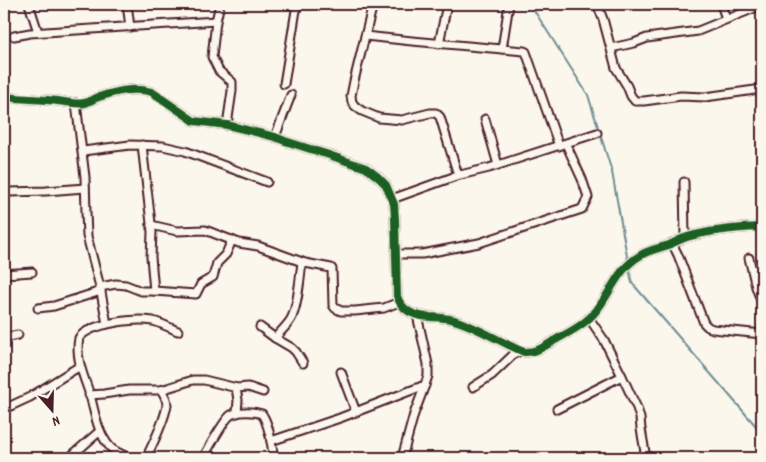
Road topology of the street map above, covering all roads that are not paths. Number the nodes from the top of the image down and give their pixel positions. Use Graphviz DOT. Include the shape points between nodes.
graph roads {
  1 [pos="29,4"];
  2 [pos="127,4"];
  3 [pos="220,4"];
  4 [pos="297,4"];
  5 [pos="373,4"];
  6 [pos="447,4"];
  7 [pos="509,4"];
  8 [pos="597,4"];
  9 [pos="720,4"];
  10 [pos="762,5"];
  11 [pos="726,19"];
  12 [pos="216,21"];
  13 [pos="130,27"];
  14 [pos="38,32"];
  15 [pos="14,36"];
  16 [pos="365,36"];
  17 [pos="438,44"];
  18 [pos="611,48"];
  19 [pos="502,49"];
  20 [pos="284,84"];
  21 [pos="762,89"];
  22 [pos="291,95"];
  23 [pos="4,97"];
  24 [pos="76,103"];
  25 [pos="485,119"];
  26 [pos="228,124"];
  27 [pos="597,133"];
  28 [pos="275,137"];
  29 [pos="142,145"];
  30 [pos="562,145"];
  31 [pos="83,151"];
  32 [pos="498,165"];
  33 [pos="458,175"];
  34 [pos="267,182"];
  35 [pos="684,182"];
  36 [pos="4,188"];
  37 [pos="85,188"];
  38 [pos="392,199"];
  39 [pos="152,225"];
  40 [pos="762,227"];
  41 [pos="685,237"];
  42 [pos="232,240"];
  43 [pos="672,244"];
  44 [pos="396,254"];
  45 [pos="749,258"];
  46 [pos="302,262"];
  47 [pos="32,272"];
  48 [pos="4,274"];
  49 [pos="100,289"];
  50 [pos="154,291"];
  51 [pos="399,302"];
  52 [pos="762,303"];
  53 [pos="38,308"];
  54 [pos="418,315"];
  55 [pos="589,318"];
  56 [pos="107,324"];
  57 [pos="260,327"];
  58 [pos="178,331"];
  59 [pos="762,334"];
  60 [pos="18,335"];
  61 [pos="4,338"];
  62 [pos="275,338"];
  63 [pos="521,351"];
  64 [pos="303,363"];
  65 [pos="80,366"];
  66 [pos="341,372"];
  67 [pos="622,376"];
  68 [pos="425,385"];
  69 [pos="473,386"];
  70 [pos="236,388"];
  71 [pos="161,390"];
  72 [pos="263,392"];
  73 [pos="89,395"];
  74 [pos="4,409"];
  75 [pos="557,409"];
  76 [pos="237,412"];
  77 [pos="356,412"];
  78 [pos="100,431"];
  79 [pos="271,441"];
  80 [pos="69,458"];
  81 [pos="130,458"];
  82 [pos="146,458"];
  83 [pos="203,458"];
  84 [pos="274,458"];
  85 [pos="402,458"];
  86 [pos="646,458"];
  1 -- 14 [label="street"];
  2 -- 13 [label="street"];
  3 -- 12 [label="street"];
  4 -- 20 [label="street"];
  5 -- 16 [label="street"];
  6 -- 17 [label="street"];
  7 -- 19 [label="street"];
  8 -- 18 [label="street"];
  9 -- 11 [label="street"];
  10 -- 11 [label="street"];
  11 -- 18 [label="street" via="698,32 647,38"];
  12 -- 13 [label="street"];
  12 -- 26 [label="street" via="212,57 219,71 232,82"];
  13 -- 14 [label="street"];
  14 -- 15 [label="street"];
  16 -- 17 [label="street"];
  16 -- 33 [label="street" via="352,102 362,111 384,119 402,120 436,113 440,116"];
  17 -- 19 [label="street"];
  18 -- 21 [label="street" via="616,68 635,101 705,97"];
  19 -- 30 [label="street" via="526,52"];
  22 -- 28 [label="street"];
  23 -- 24 [label="street"];
  24 -- 26 [label="street" via="124,90 146,90 194,121"];
  24 -- 31 [label="street"];
  25 -- 32 [label="street"];
  26 -- 28 [label="street"];
  27 -- 30 [label="street"];
  28 -- 38 [label="street" via="366,168 386,185"];
  29 -- 31 [label="street"];
  29 -- 34 [label="street" via="184,151"];
  29 -- 39 [label="street"];
  30 -- 32 [label="street"];
  30 -- 44 [label="street" via="582,178 588,197 582,209 479,243 422,254"];
  31 -- 37 [label="street"];
  32 -- 33 [label="street"];
  33 -- 38 [label="street"];
  35 -- 41 [label="street"];
  36 -- 37 [label="street" via="10,192"];
  37 -- 49 [label="street" via="88,236"];
  38 -- 44 [label="street" via="396,219"];
  39 -- 42 [label="street" via="177,231 205,230"];
  39 -- 50 [label="street"];
  40 -- 41 [label="street"];
  41 -- 43 [label="street"];
  42 -- 46 [label="street"];
  42 -- 50 [label="street" via="226,254 217,263 213,277 201,284 196,294"];
  43 -- 55 [label="street" via="641,255 624,268"];
  43 -- 59 [label="street" via="708,327"];
  44 -- 51 [label="street"];
  45 -- 52 [label="street"];
  46 -- 51 [label="street" via="332,269 334,308 384,308"];
  46 -- 62 [label="street" via="294,312"];
  47 -- 48 [label="street"];
  49 -- 50 [label="street" via="116,284"];
  49 -- 53 [label="street" via="54,306"];
  49 -- 56 [label="street"];
  51 -- 54 [label="street" via="407,311"];
  54 -- 63 [label="street" via="456,320"];
  54 -- 68 [label="street" via="428,364"];
  55 -- 63 [label="street" via="539,349 530,353"];
  55 -- 67 [label="street"];
  56 -- 58 [label="street" via="153,321"];
  56 -- 65 [label="street" via="88,330 79,338"];
  57 -- 62 [label="street"];
  60 -- 61 [label="street"];
  62 -- 64 [label="street" via="292,348"];
  63 -- 69 [label="street"];
  65 -- 73 [label="street"];
  65 -- 74 [label="street"];
  66 -- 77 [label="street"];
  67 -- 75 [label="street"];
  67 -- 86 [label="street" via="638,408"];
  68 -- 77 [label="street"];
  68 -- 85 [label="street"];
  70 -- 71 [label="street" via="193,380"];
  70 -- 72 [label="street"];
  70 -- 76 [label="street"];
  71 -- 73 [label="street"];
  71 -- 82 [label="street" via="167,403"];
  73 -- 78 [label="street"];
  76 -- 79 [label="street" via="262,414"];
  76 -- 83 [label="street" via="228,416"];
  77 -- 79 [label="street"];
  78 -- 80 [label="street"];
  78 -- 81 [label="street" via="110,447"];
  79 -- 84 [label="street"];
}
